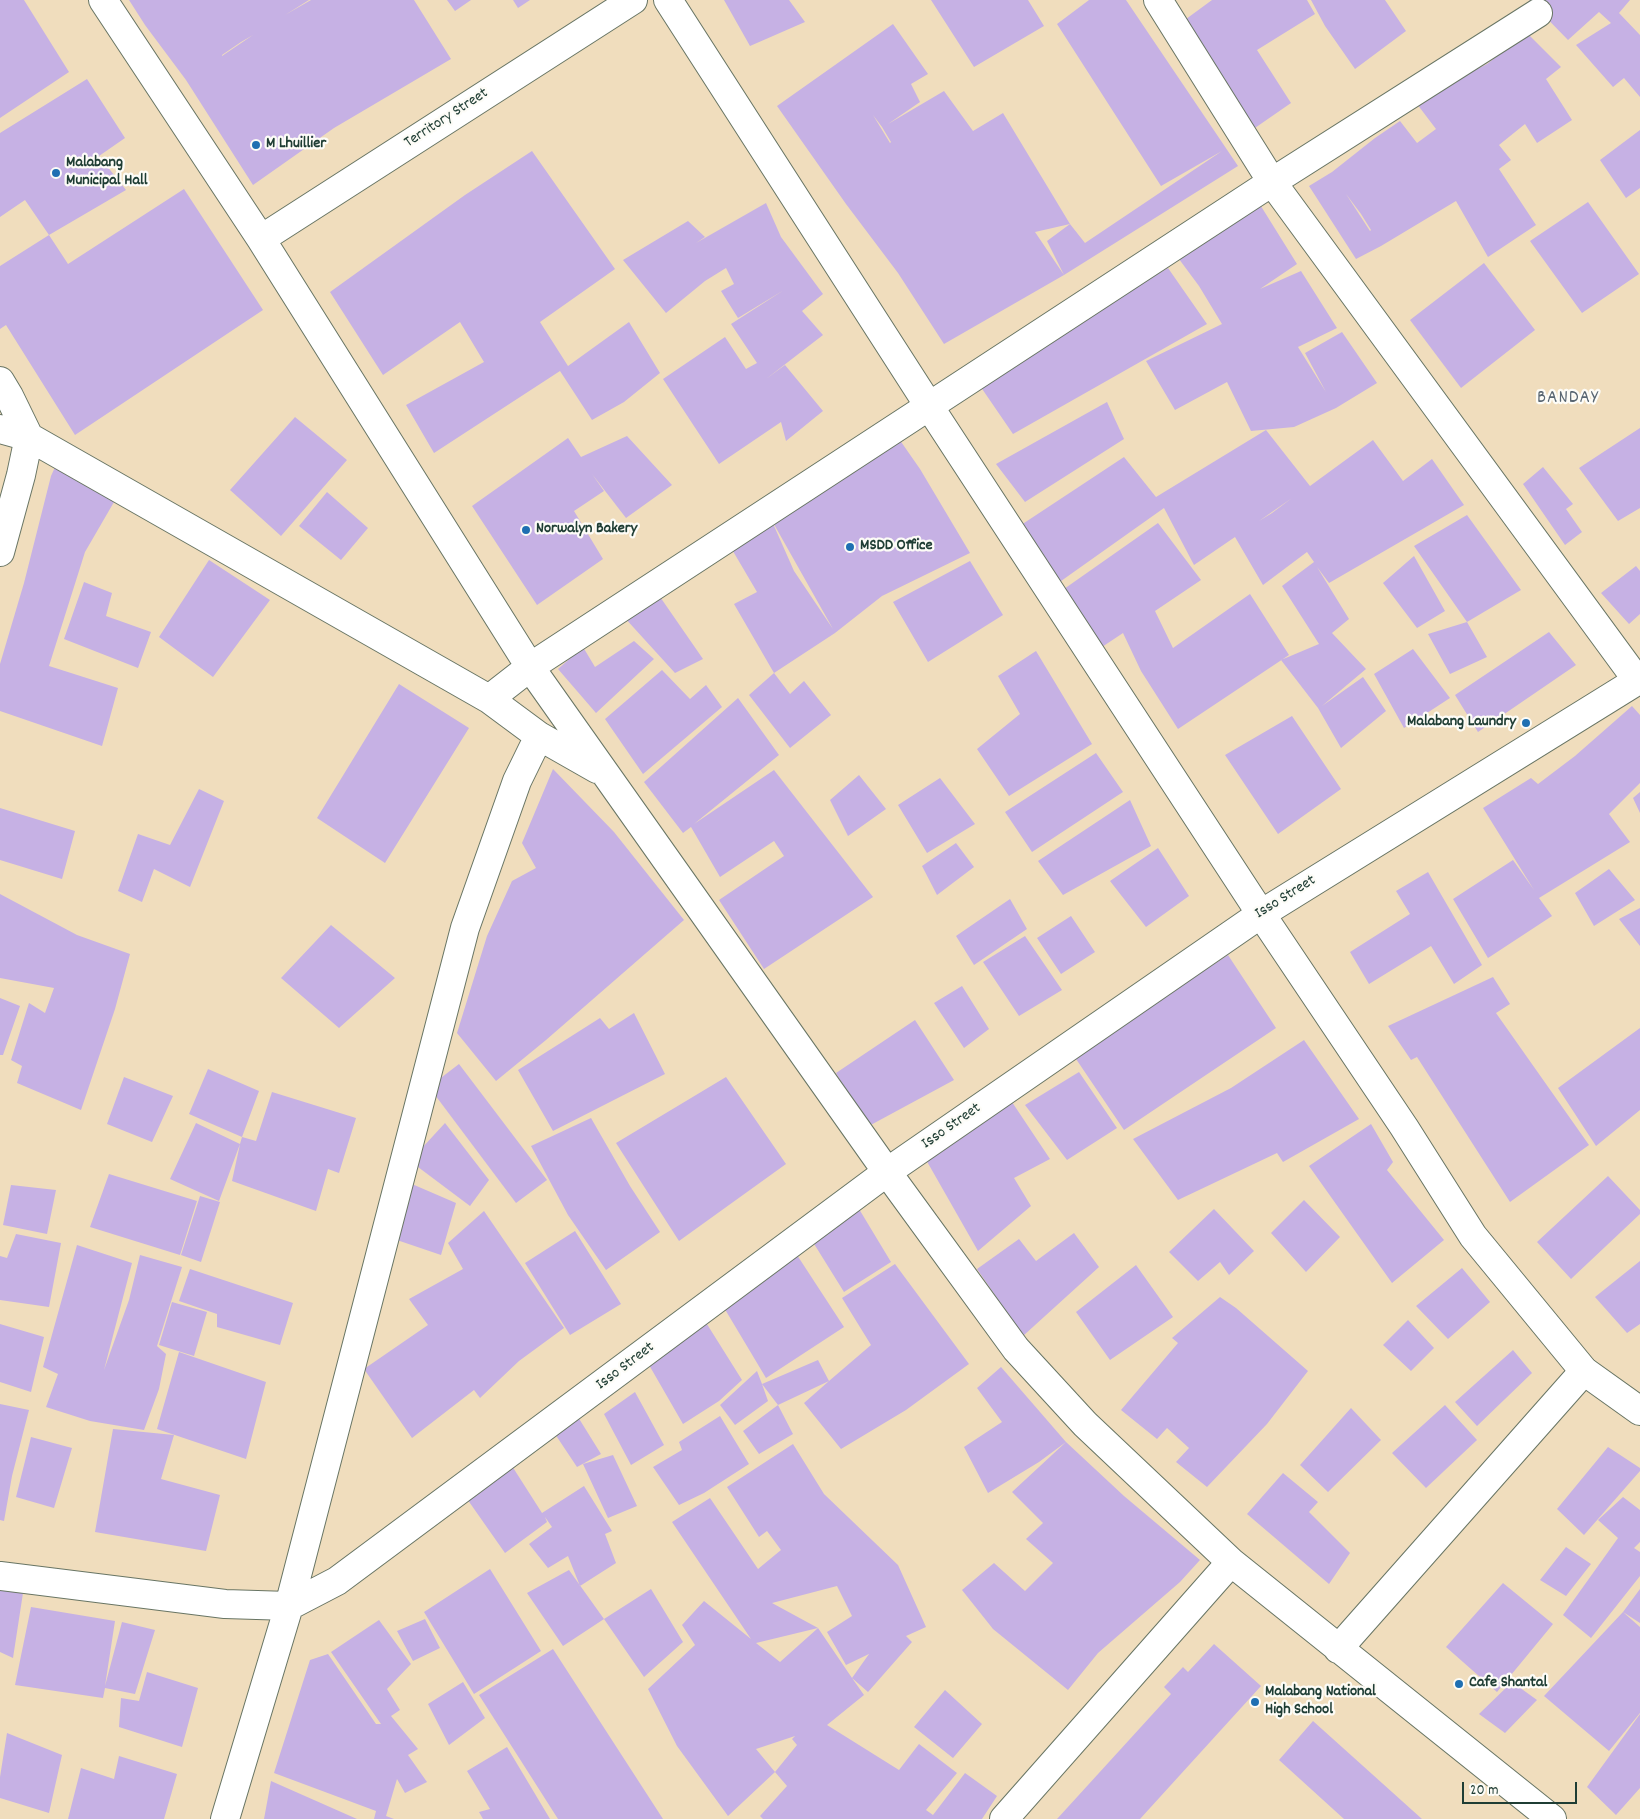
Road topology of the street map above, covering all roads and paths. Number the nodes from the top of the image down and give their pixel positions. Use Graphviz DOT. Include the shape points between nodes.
graph roads {
  1 [pos="103,0"];
  2 [pos="633,0"];
  3 [pos="668,0"];
  4 [pos="1158,0"];
  5 [pos="1538,13"];
  6 [pos="1272,182"];
  7 [pos="261,239"];
  8 [pos="0,381"];
  9 [pos="929,406"];
  10 [pos="0,429"];
  11 [pos="29,437"];
  12 [pos="0,552"];
  13 [pos="530,667"];
  14 [pos="1639,679"];
  15 [pos="489,699"];
  16 [pos="539,736"];
  17 [pos="605,774"];
  18 [pos="1261,914"];
  19 [pos="887,1172"];
  20 [pos="1584,1371"];
  21 [pos="1640,1411"];
  22 [pos="1231,1562"];
  23 [pos="0,1576"];
  24 [pos="289,1606"];
  25 [pos="1338,1649"];
  26 [pos="225,1819"];
  27 [pos="1004,1819"];
  28 [pos="1552,1819"];
  1 -- 7 [label="street"];
  2 -- 7 [label="street, Territory Street"];
  3 -- 9 [label="street"];
  4 -- 6 [label="street"];
  5 -- 6 [label="street"];
  6 -- 9 [label="street"];
  6 -- 14 [label="street"];
  7 -- 13 [label="street"];
  8 -- 11 [label="street"];
  9 -- 13 [label="street"];
  9 -- 18 [label="street"];
  10 -- 11 [label="street"];
  11 -- 12 [label="street"];
  11 -- 15 [label="street"];
  13 -- 15 [label="street"];
  13 -- 17 [label="street"];
  14 -- 18 [label="street, Isso Street"];
  15 -- 16 [label="street"];
  16 -- 17 [label="street"];
  16 -- 24 [label="street" via="517,781 465,928"];
  17 -- 19 [label="street"];
  18 -- 19 [label="street, Isso Street"];
  18 -- 20 [label="street" via="1473,1236"];
  19 -- 22 [label="street" via="1016,1349 1085,1424"];
  19 -- 24 [label="street, Isso Street" via="376,1554 337,1582"];
  20 -- 21 [label="street"];
  20 -- 25 [label="street"];
  22 -- 25 [label="street"];
  22 -- 27 [label="street"];
  23 -- 24 [label="street" via="225,1604"];
  24 -- 26 [label="street"];
  25 -- 28 [label="street"];
}
